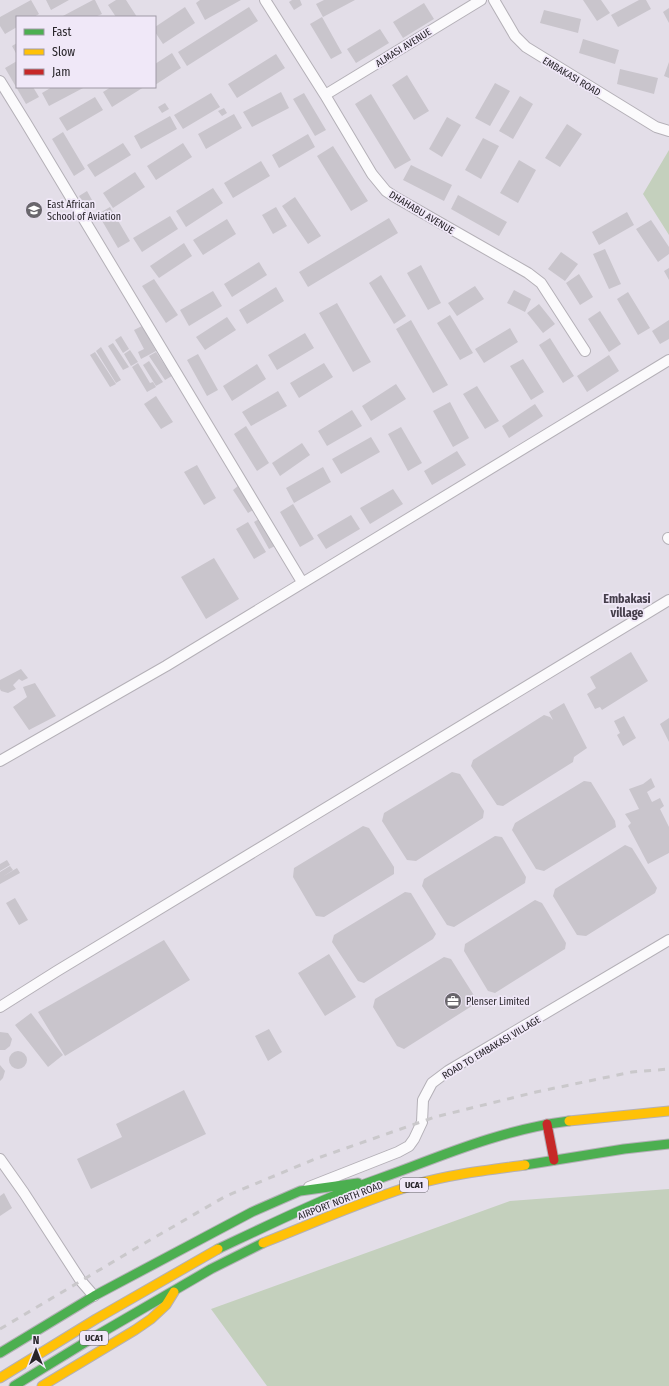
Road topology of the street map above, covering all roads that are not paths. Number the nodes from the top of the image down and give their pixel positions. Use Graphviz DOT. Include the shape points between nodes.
graph roads {
  1 [pos="265,0"];
  2 [pos="481,0"];
  3 [pos="494,0"];
  4 [pos="0,81"];
  5 [pos="325,95"];
  6 [pos="669,131"];
  7 [pos="585,351"];
  8 [pos="669,360"];
  9 [pos="302,582"];
  10 [pos="669,600"];
  11 [pos="0,761"];
  12 [pos="669,940"];
  13 [pos="0,1007"];
  14 [pos="669,1111"];
  15 [pos="547,1124"];
  16 [pos="669,1144"];
  17 [pos="0,1159"];
  18 [pos="554,1160"];
  19 [pos="370,1182"];
  20 [pos="300,1191"];
  21 [pos="176,1291"];
  22 [pos="94,1296"];
  23 [pos="0,1353"];
  24 [pos="0,1378"];
  25 [pos="14,1386"];
  26 [pos="42,1386"];
  1 -- 5 [label="street, DHAHABU AVENUE"];
  2 -- 5 [label="street, ALMASI AVENUE"];
  3 -- 6 [label="street, EMBAKASI ROAD" via="515,36 526,47 656,127"];
  4 -- 9 [label="street"];
  5 -- 7 [label="street, DHAHABU AVENUE" via="372,174 386,191 541,283"];
  8 -- 9 [label="street"];
  9 -- 11 [label="street" via="166,666"];
  10 -- 13 [label="street"];
  12 -- 20 [label="street, ROAD TO EMBAKASI VILLAGE" via="448,1071 432,1083 423,1100 422,1122 409,1146"];
  14 -- 15 [label="main road, AIRPORT NORTH ROAD / UCA1"];
  15 -- 18 [label="main road"];
  15 -- 19 [label="main road, AIRPORT NORTH ROAD / UCA1" via="463,1147"];
  16 -- 18 [label="main road, AIRPORT NORTH ROAD / UCA1"];
  17 -- 22 [label="street" via="81,1281"];
  18 -- 21 [label="main road, AIRPORT NORTH ROAD / UCA1" via="446,1177 389,1193 260,1244"];
  19 -- 20 [label="main road, AIRPORT NORTH ROAD / UCA1"];
  19 -- 24 [label="main road, AIRPORT NORTH ROAD / UCA1" via="272,1223 206,1255"];
  20 -- 22 [label="main road, AIRPORT NORTH ROAD / UCA1" via="252,1212"];
  21 -- 25 [label="main road, AIRPORT NORTH ROAD / UCA1"];
  21 -- 26 [label="main road, AIRPORT NORTH ROAD / UCA1" via="166,1305 135,1330"];
  22 -- 23 [label="main road, AIRPORT NORTH ROAD / UCA1"];
}
